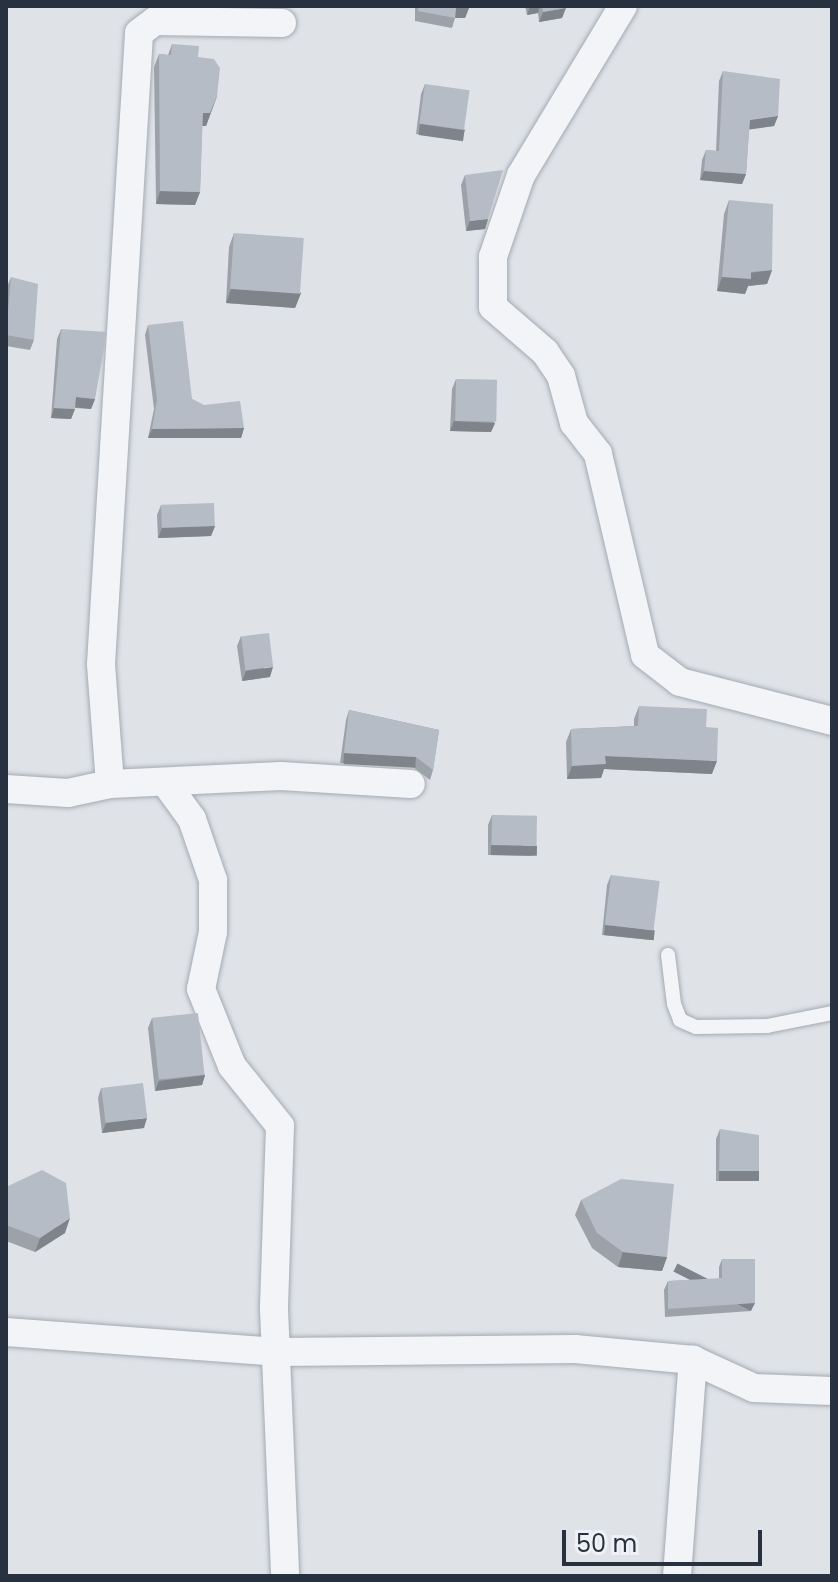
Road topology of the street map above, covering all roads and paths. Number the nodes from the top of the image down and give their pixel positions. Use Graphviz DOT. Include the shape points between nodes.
graph roads {
  1 [pos="623,6"];
  2 [pos="282,23"];
  3 [pos="832,721"];
  4 [pos="165,782"];
  5 [pos="110,784"];
  6 [pos="411,784"];
  7 [pos="6,789"];
  8 [pos="668,955"];
  9 [pos="832,1013"];
  10 [pos="6,1332"];
  11 [pos="280,1352"];
  12 [pos="693,1360"];
  13 [pos="832,1391"];
  14 [pos="285,1576"];
  15 [pos="677,1576"];
  1 -- 3 [label="street" via="521,175 493,257 493,307 545,352 561,376 574,423 598,454 645,655 680,682"];
  2 -- 5 [label="street" via="155,21 139,33 101,664"];
  4 -- 5 [label="street"];
  4 -- 6 [label="street" via="321,776"];
  4 -- 11 [label="street" via="192,819 213,880 213,932 201,989 232,1066 280,1126 274,1309"];
  5 -- 7 [label="street" via="68,793"];
  8 -- 9 [label="lane" via="680,1020 696,1027 767,1026"];
  10 -- 11 [label="street"];
  11 -- 12 [label="street" via="575,1349"];
  11 -- 14 [label="street"];
  12 -- 13 [label="street" via="754,1388"];
  12 -- 15 [label="street"];
}
